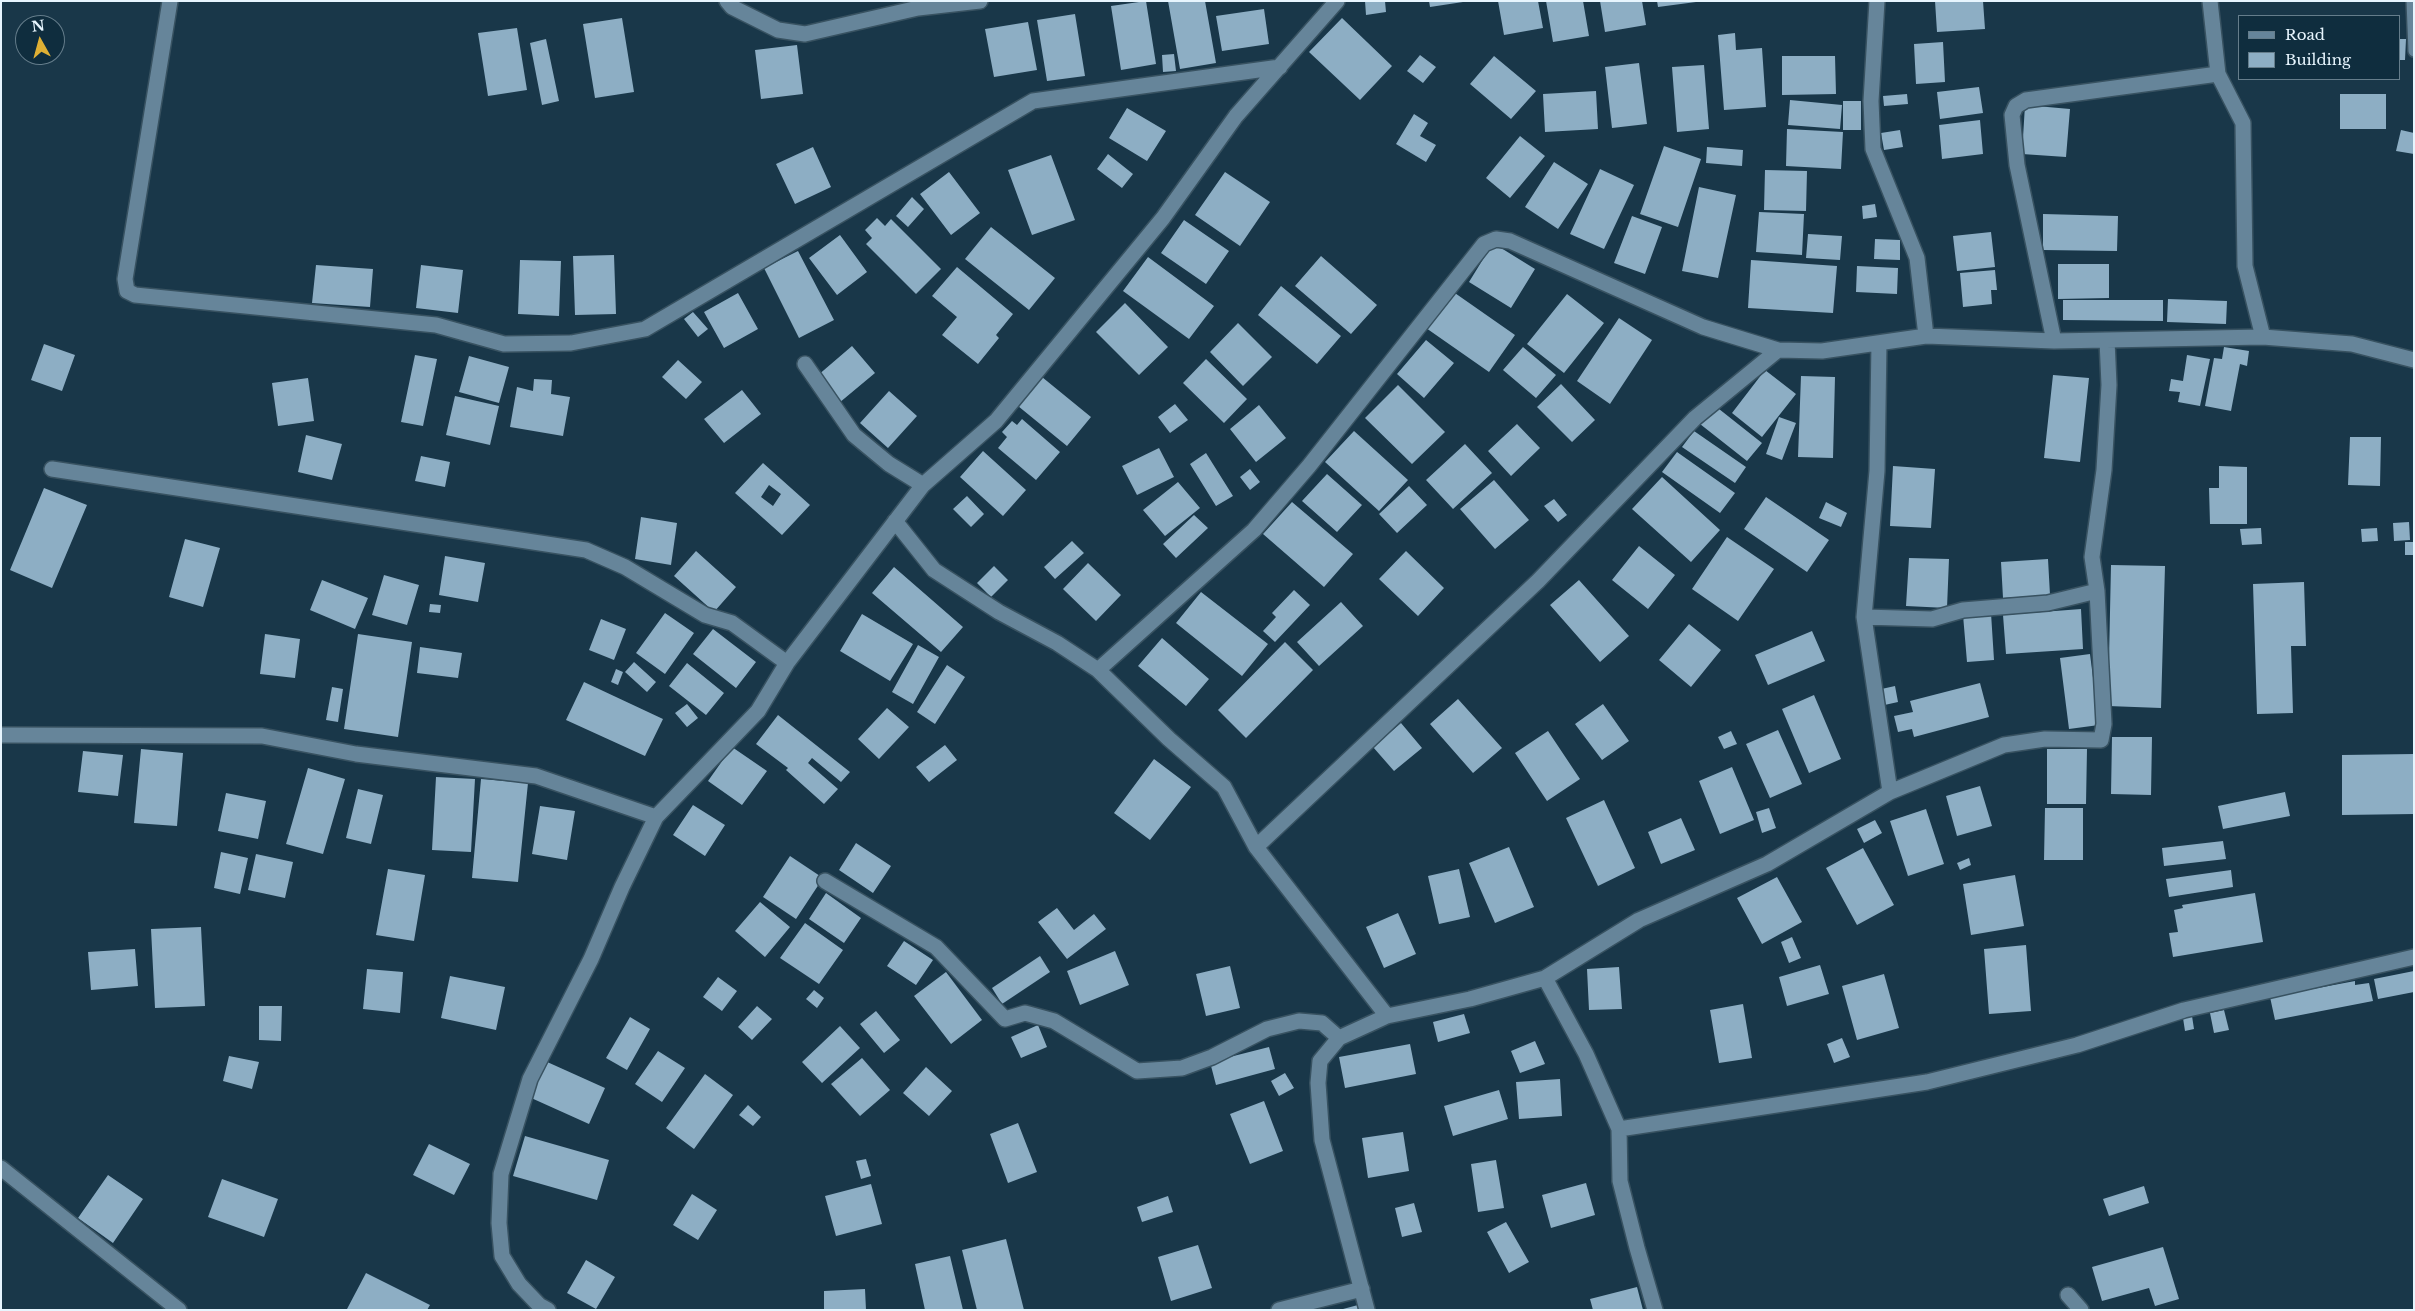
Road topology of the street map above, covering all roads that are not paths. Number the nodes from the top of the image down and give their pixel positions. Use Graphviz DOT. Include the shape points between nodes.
graph roads {
  1 [pos="170,1"];
  2 [pos="727,1"];
  3 [pos="980,1"];
  4 [pos="1337,1"];
  5 [pos="1878,1"];
  6 [pos="2210,1"];
  7 [pos="2412,1"];
  8 [pos="917,4"];
  9 [pos="2414,51"];
  10 [pos="1280,67"];
  11 [pos="2218,74"];
  12 [pos="1926,336"];
  13 [pos="2263,337"];
  14 [pos="2107,340"];
  15 [pos="2054,341"];
  16 [pos="1879,343"];
  17 [pos="1778,350"];
  18 [pos="2414,360"];
  19 [pos="806,364"];
  20 [pos="52,469"];
  21 [pos="922,485"];
  22 [pos="895,522"];
  23 [pos="2097,591"];
  24 [pos="1864,617"];
  25 [pos="787,663"];
  26 [pos="1098,670"];
  27 [pos="1,735"];
  28 [pos="1890,792"];
  29 [pos="656,817"];
  30 [pos="1256,847"];
  31 [pos="825,881"];
  32 [pos="2414,957"];
  33 [pos="1545,978"];
  34 [pos="1387,1016"];
  35 [pos="1339,1038"];
  36 [pos="1619,1130"];
  37 [pos="1,1168"];
  38 [pos="1362,1289"];
  39 [pos="2068,1295"];
  40 [pos="179,1310"];
  41 [pos="548,1310"];
  42 [pos="1279,1310"];
  43 [pos="1367,1310"];
  44 [pos="1655,1310"];
  45 [pos="2081,1310"];
  1 -- 10 [label="street" via="125,279 127,291 135,295 436,324 504,344 571,343 644,330 1033,101"];
  2 -- 8 [label="street" via="732,7 778,30 806,34"];
  3 -- 8 [label="street"];
  4 -- 10 [label="street"];
  5 -- 12 [label="street" via="1871,101 1874,149 1917,258"];
  6 -- 11 [label="street"];
  7 -- 9 [label="lane"];
  10 -- 21 [label="street" via="1236,116 1163,218 996,421"];
  11 -- 13 [label="street" via="2244,123 2245,266"];
  11 -- 15 [label="street" via="2026,100 2016,106 2012,115 2017,165"];
  12 -- 15 [label="street"];
  12 -- 16 [label="street"];
  13 -- 14 [label="street"];
  13 -- 18 [label="street" via="2352,344"];
  14 -- 15 [label="street"];
  14 -- 23 [label="street" via="2109,385 2104,470 2092,557"];
  16 -- 17 [label="street" via="1822,351"];
  16 -- 24 [label="street" via="1877,471"];
  17 -- 26 [label="street" via="1703,327 1510,241 1496,239 1484,244 1309,466 1254,530"];
  17 -- 30 [label="street" via="1695,418 1538,581"];
  19 -- 21 [label="street" via="854,435"];
  20 -- 25 [label="street" via="586,550 624,566 705,615 732,623"];
  21 -- 22 [label="street"];
  22 -- 25 [label="street"];
  22 -- 26 [label="street" via="934,570"];
  23 -- 24 [label="street" via="2048,603 1963,610 1932,619"];
  23 -- 28 [label="street" via="2104,724 2101,740 2045,740 2004,745"];
  24 -- 28 [label="street"];
  25 -- 29 [label="street" via="758,712"];
  26 -- 30 [label="street" via="1224,787"];
  27 -- 29 [label="street" via="262,736 356,754 536,776"];
  28 -- 33 [label="street" via="1767,864 1639,920"];
  29 -- 41 [label="street" via="591,959 530,1079 501,1174 499,1223 502,1256 519,1284"];
  30 -- 34 [label="street"];
  31 -- 35 [label="street" via="936,948 1005,1019 1025,1013 1054,1021 1137,1071 1182,1068 1212,1057 1267,1029 1299,1021 1322,1023"];
  32 -- 36 [label="street" via="2184,1010 2077,1044 1927,1082"];
  33 -- 34 [label="street" via="1470,999"];
  33 -- 36 [label="street" via="1586,1054"];
  34 -- 35 [label="street"];
  35 -- 38 [label="street" via="1320,1061 1318,1083 1322,1140"];
  36 -- 44 [label="street" via="1620,1181"];
  37 -- 40 [label="street"];
  38 -- 42 [label="street"];
  38 -- 43 [label="street"];
  39 -- 45 [label="street"];
}
